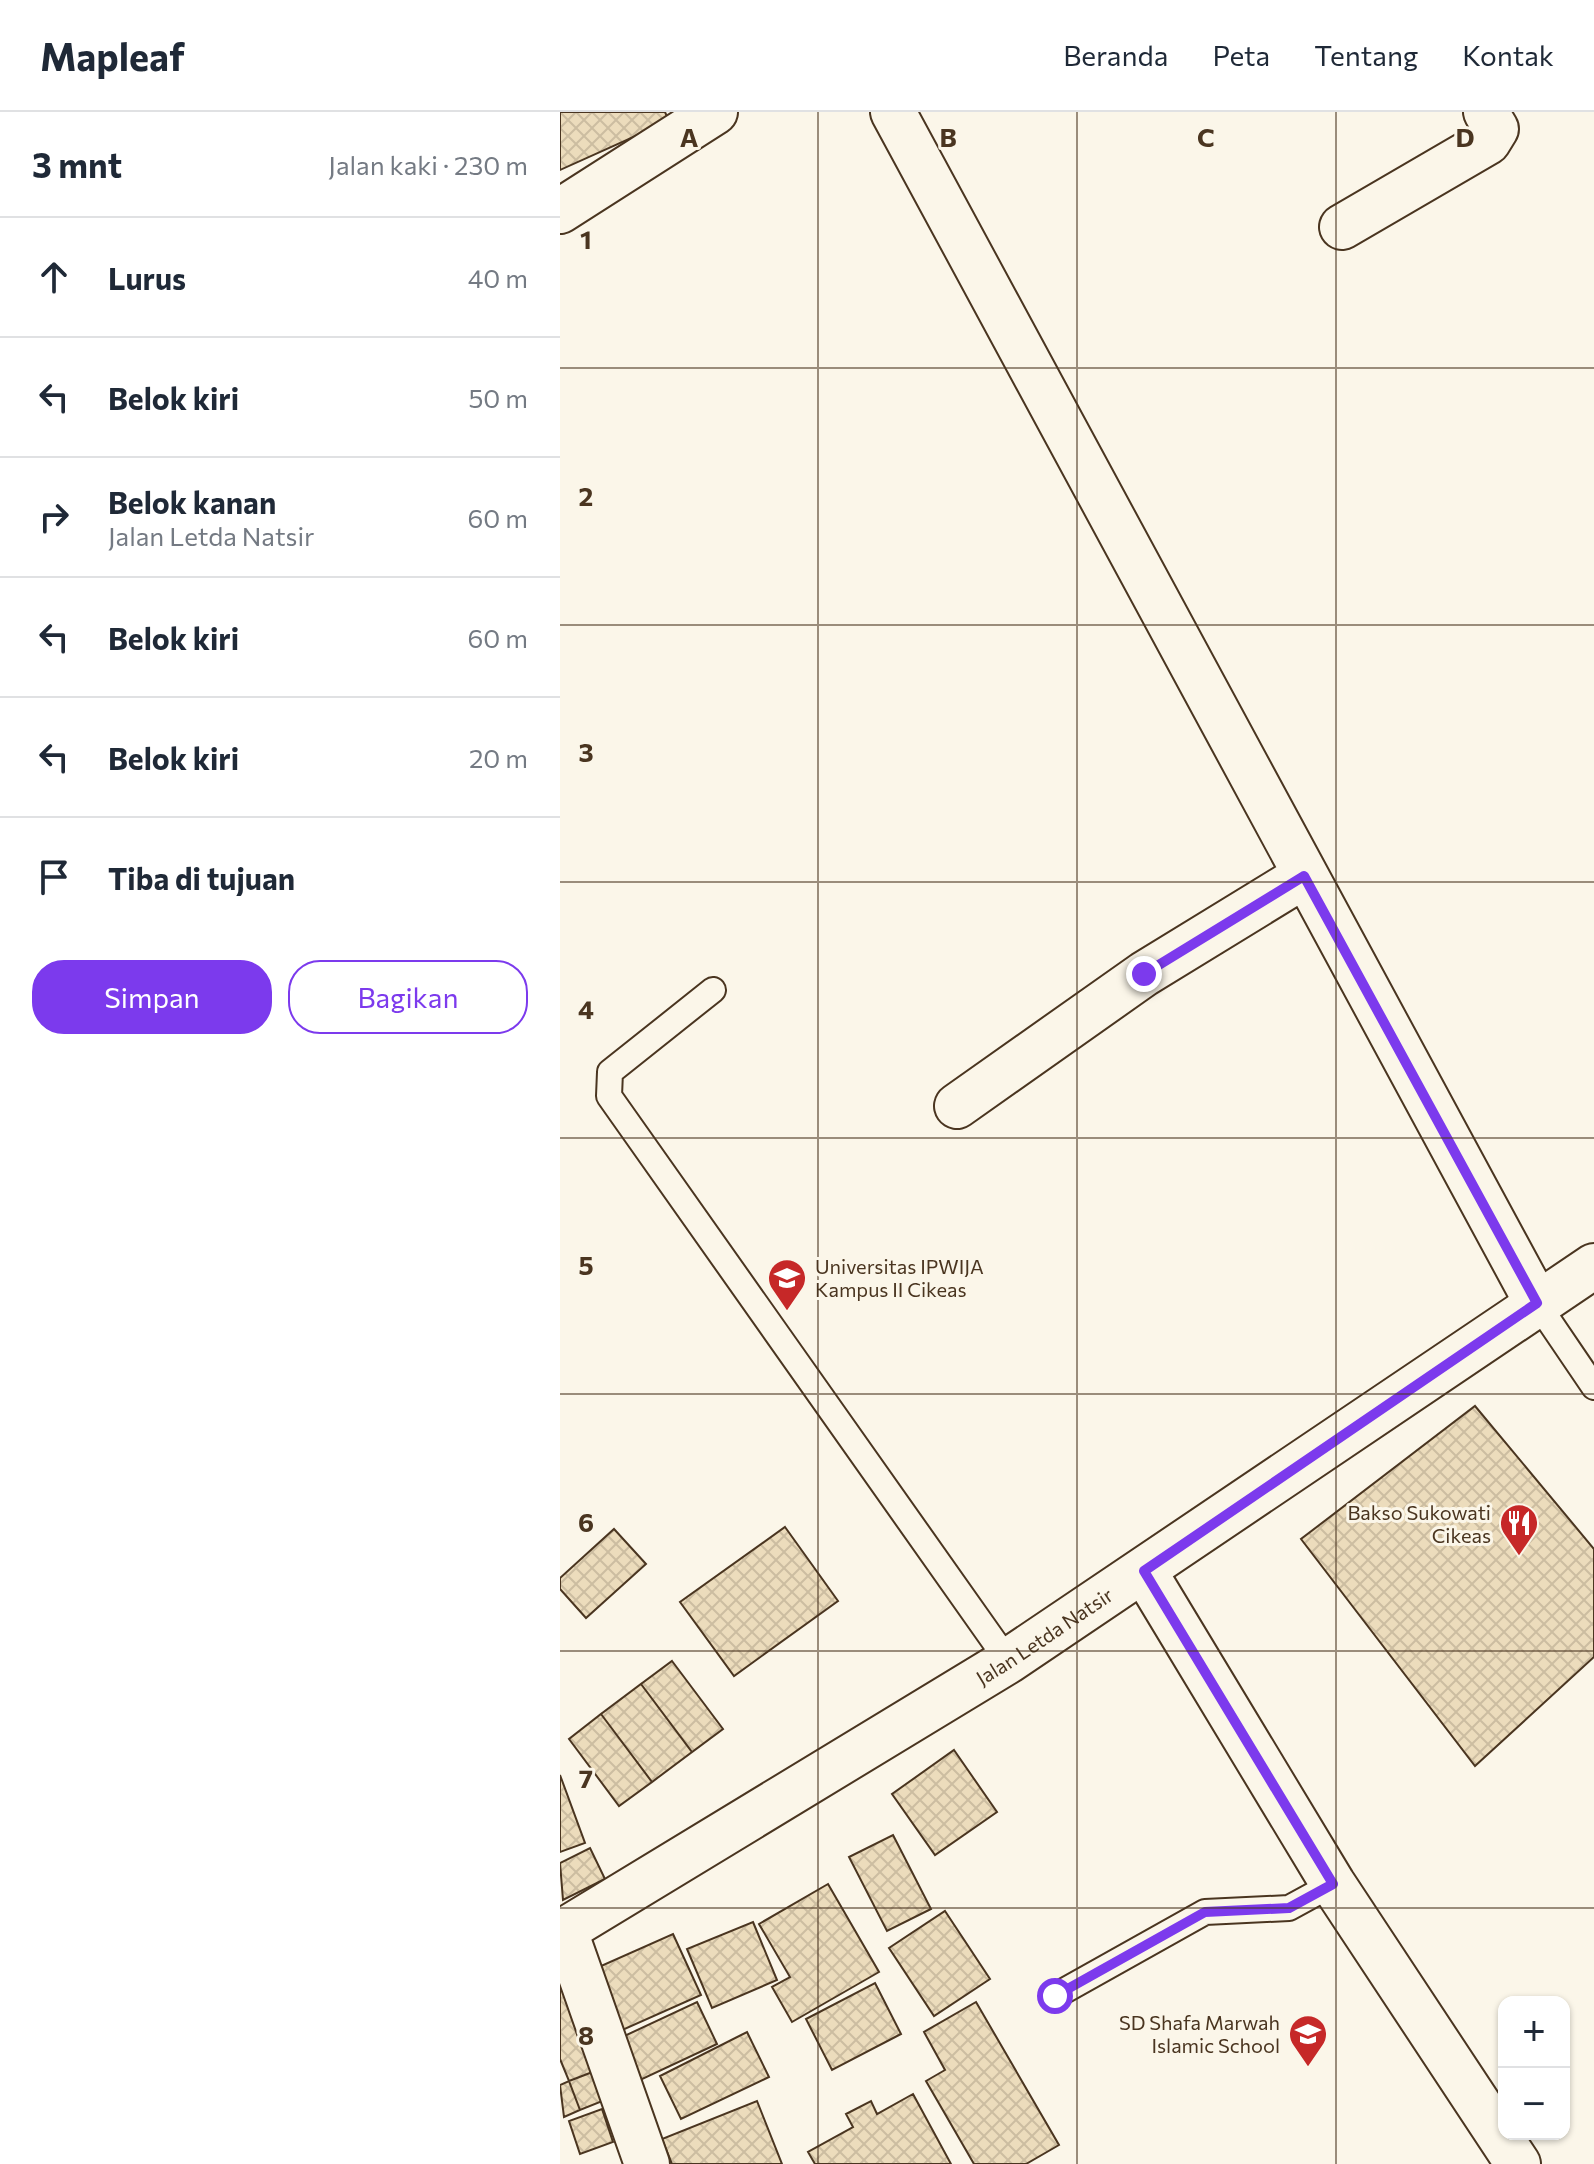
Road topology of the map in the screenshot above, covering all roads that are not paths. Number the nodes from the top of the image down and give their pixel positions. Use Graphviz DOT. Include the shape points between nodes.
graph roads {
  1 [pos="715,112"];
  2 [pos="893,112"];
  3 [pos="1486,112"];
  4 [pos="560,211"];
  5 [pos="1342,227"];
  6 [pos="1304,876"];
  7 [pos="713,990"];
  8 [pos="957,1106"];
  9 [pos="1594,1266"];
  10 [pos="1537,1303"];
  11 [pos="1594,1387"];
  12 [pos="1144,1571"];
  13 [pos="1008,1661"];
  14 [pos="1333,1884"];
  15 [pos="562,1932"];
  16 [pos="1055,1996"];
  17 [pos="647,2164"];
  18 [pos="1518,2164"];
  1 -- 4 [label="street"];
  2 -- 6 [label="street"];
  3 -- 5 [label="street" via="1496,129 1488,142"];
  6 -- 8 [label="street" via="1144,974"];
  6 -- 10 [label="street"];
  7 -- 13 [label="lane" via="610,1072 609,1096"];
  9 -- 10 [label="street, Jalan Letda Natsir"];
  10 -- 11 [label="lane"];
  10 -- 12 [label="street, Jalan Letda Natsir"];
  12 -- 13 [label="street, Jalan Letda Natsir"];
  12 -- 14 [label="street"];
  13 -- 15 [label="street, Jalan Letda Natsir"];
  14 -- 16 [label="lane" via="1289,1908 1205,1912"];
  14 -- 18 [label="street"];
  15 -- 17 [label="street"];
}
